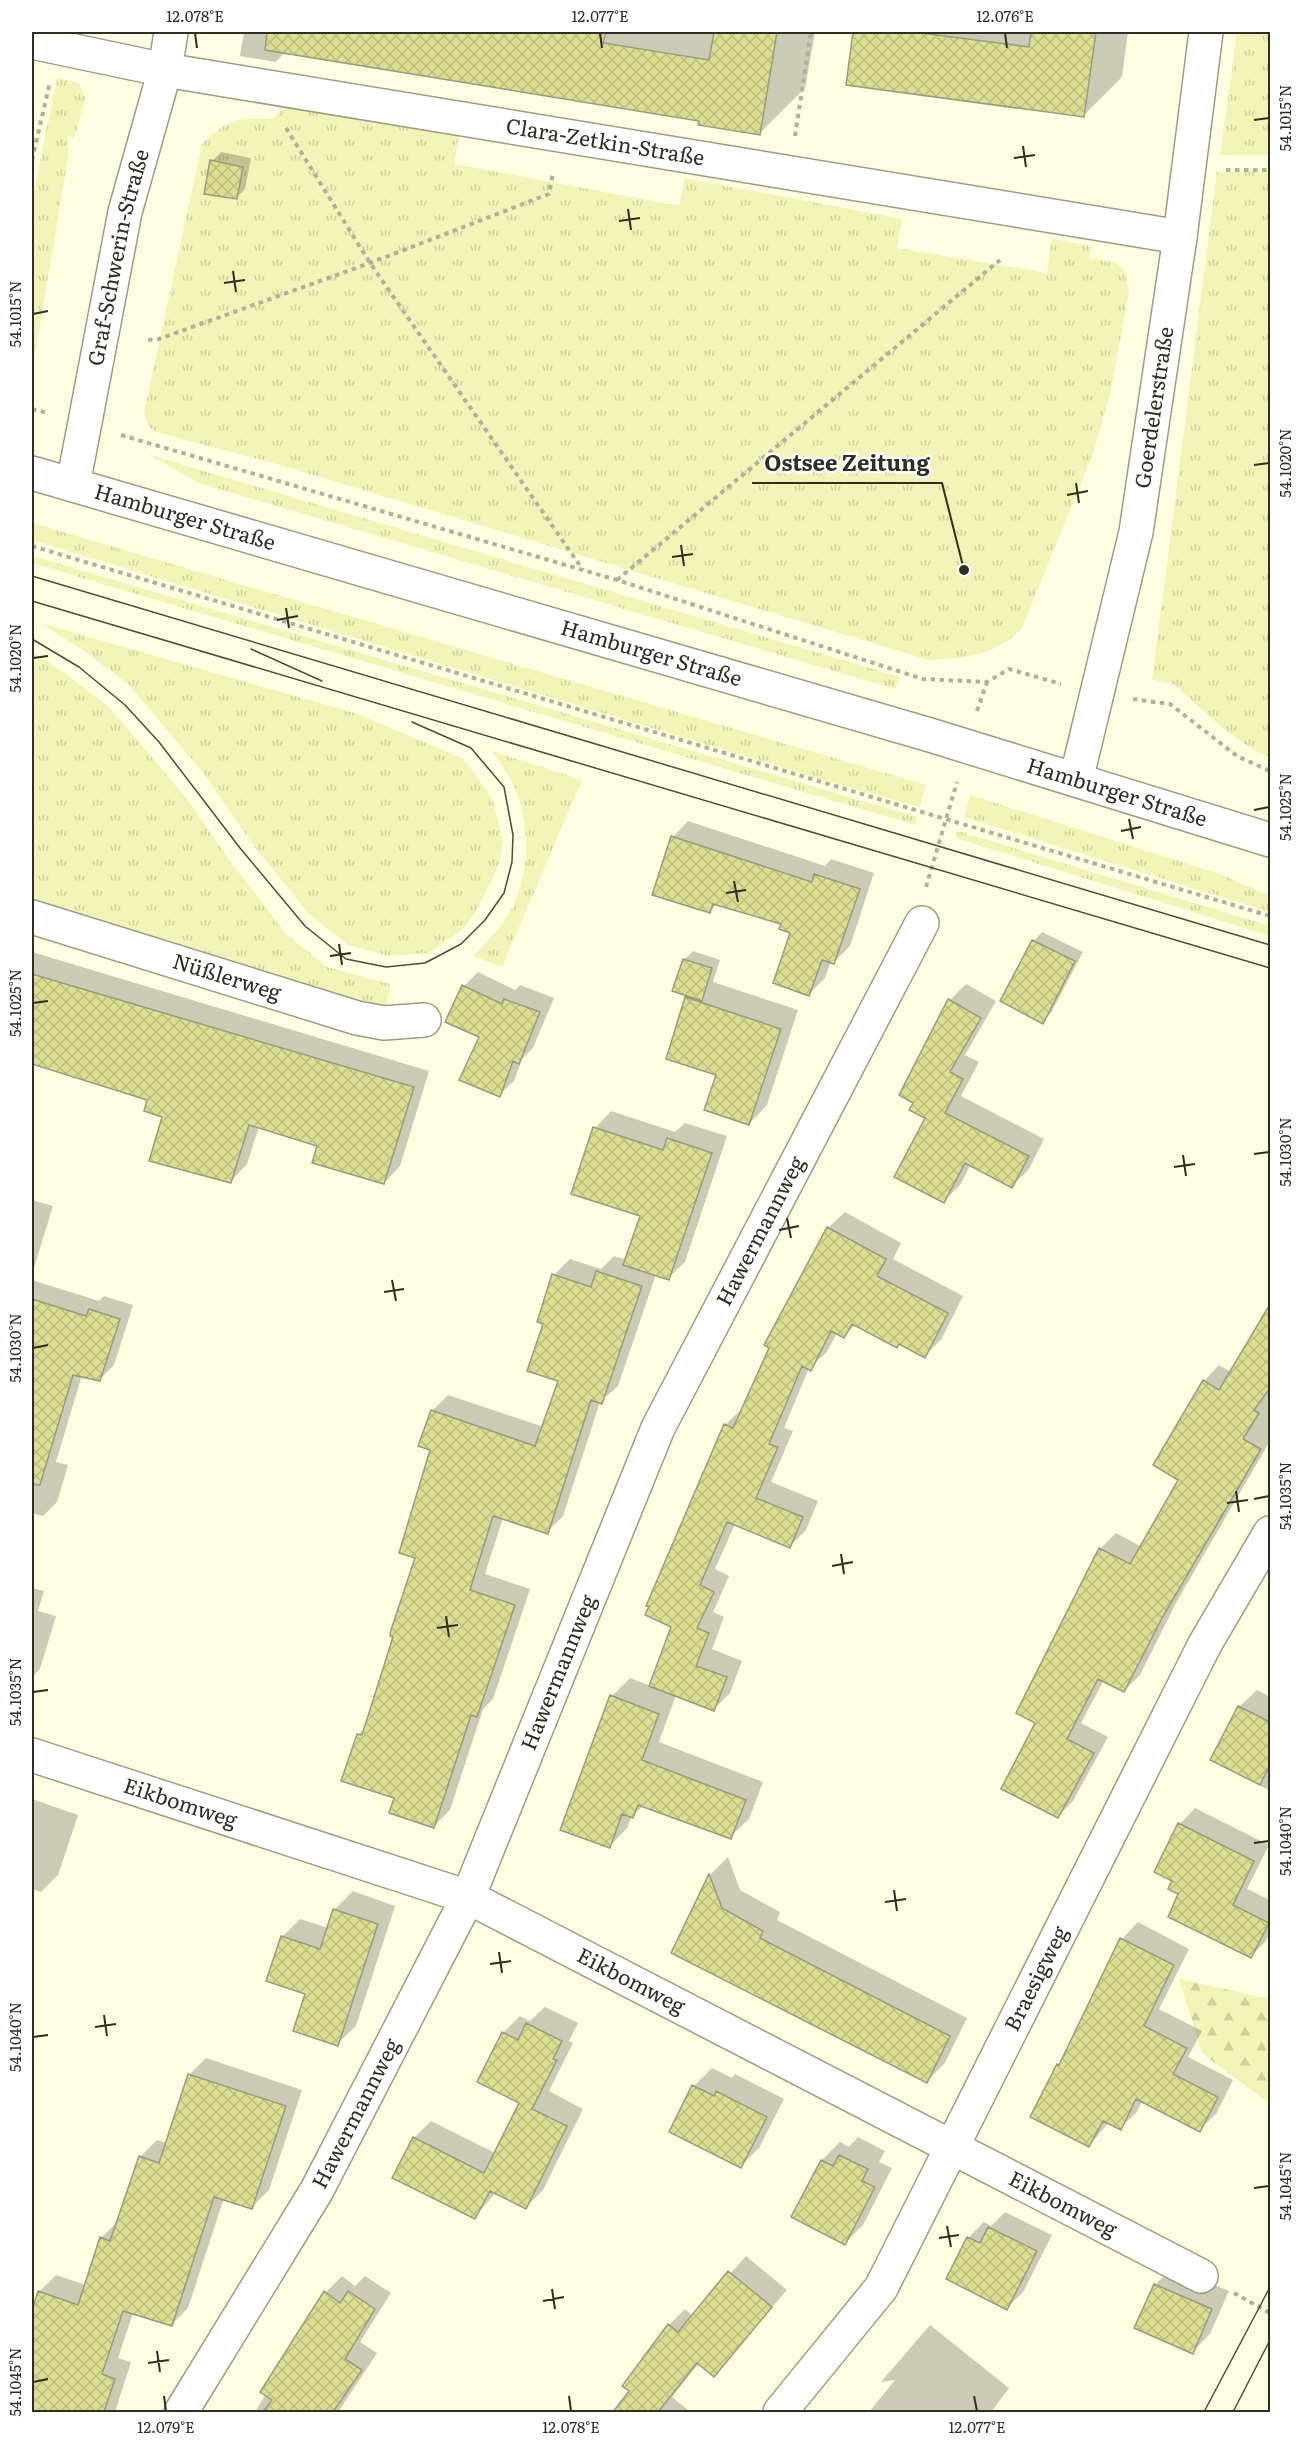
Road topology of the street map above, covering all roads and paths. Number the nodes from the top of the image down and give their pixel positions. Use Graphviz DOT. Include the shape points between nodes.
graph roads {
  1 [pos="171,32"];
  2 [pos="811,32"];
  3 [pos="1206,32"];
  4 [pos="32,42"];
  5 [pos="165,70"];
  6 [pos="50,81"];
  7 [pos="282,122"];
  8 [pos="559,135"];
  9 [pos="794,143"];
  10 [pos="32,160"];
  11 [pos="1215,169"];
  12 [pos="1270,170"];
  13 [pos="1180,237"];
  14 [pos="1000,260"];
  15 [pos="370,263"];
  16 [pos="148,340"];
  17 [pos="132,438"];
  18 [pos="32,473"];
  19 [pos="73,485"];
  20 [pos="32,546"];
  21 [pos="583,570"];
  22 [pos="617,580"];
  23 [pos="1009,669"];
  24 [pos="1170,704"];
  25 [pos="966,747"];
  26 [pos="1270,771"];
  27 [pos="1076,780"];
  28 [pos="946,818"];
  29 [pos="1270,840"];
  30 [pos="1270,916"];
  31 [pos="32,917"];
  32 [pos="922,923"];
  33 [pos="424,1020"];
  34 [pos="1270,1533"];
  35 [pos="32,1755"];
  36 [pos="468,1897"];
  37 [pos="951,2147"];
  38 [pos="1201,2276"];
  39 [pos="181,2412"];
  40 [pos="780,2412"];
  1 -- 5 [label="street, Graf-Schwerin-Straße"];
  2 -- 9 [label="path"];
  3 -- 13 [label="street, Goerdelerstraße"];
  4 -- 5 [label="street, Clara-Zetkin-Straße"];
  5 -- 8 [label="street, Clara-Zetkin-Straße"];
  5 -- 19 [label="street, Graf-Schwerin-Straße" via="125,212"];
  6 -- 10 [label="path"];
  7 -- 15 [label="path"];
  8 -- 13 [label="street, Clara-Zetkin-Straße"];
  8 -- 15 [label="path" via="549,194"];
  11 -- 12 [label="path"];
  13 -- 27 [label="street, Goerdelerstraße" via="1136,532"];
  14 -- 22 [label="path"];
  15 -- 16 [label="path"];
  15 -- 21 [label="path"];
  17 -- 21 [label="path"];
  18 -- 19 [label="street, Hamburger Straße"];
  19 -- 25 [label="street, Hamburger Straße"];
  20 -- 28 [label="path"];
  21 -- 22 [label="path"];
  22 -- 23 [label="path" via="923,679 987,682"];
  24 -- 26 [label="path" via="1237,756"];
  25 -- 27 [label="street, Hamburger Straße"];
  25 -- 28 [label="path"];
  27 -- 29 [label="street, Hamburger Straße"];
  28 -- 30 [label="path"];
  28 -- 32 [label="path" via="921,903"];
  31 -- 33 [label="street, Nüßlerweg" via="357,1018 384,1023"];
  32 -- 36 [label="street, Hawermannweg" via="658,1428"];
  34 -- 37 [label="street, Braesigweg" via="1200,1655"];
  35 -- 36 [label="street, Eikbomweg"];
  36 -- 37 [label="street, Eikbomweg"];
  36 -- 39 [label="street, Hawermannweg" via="317,2190"];
  37 -- 38 [label="street, Eikbomweg"];
  37 -- 40 [label="street, Braesigweg" via="881,2288"];
}
